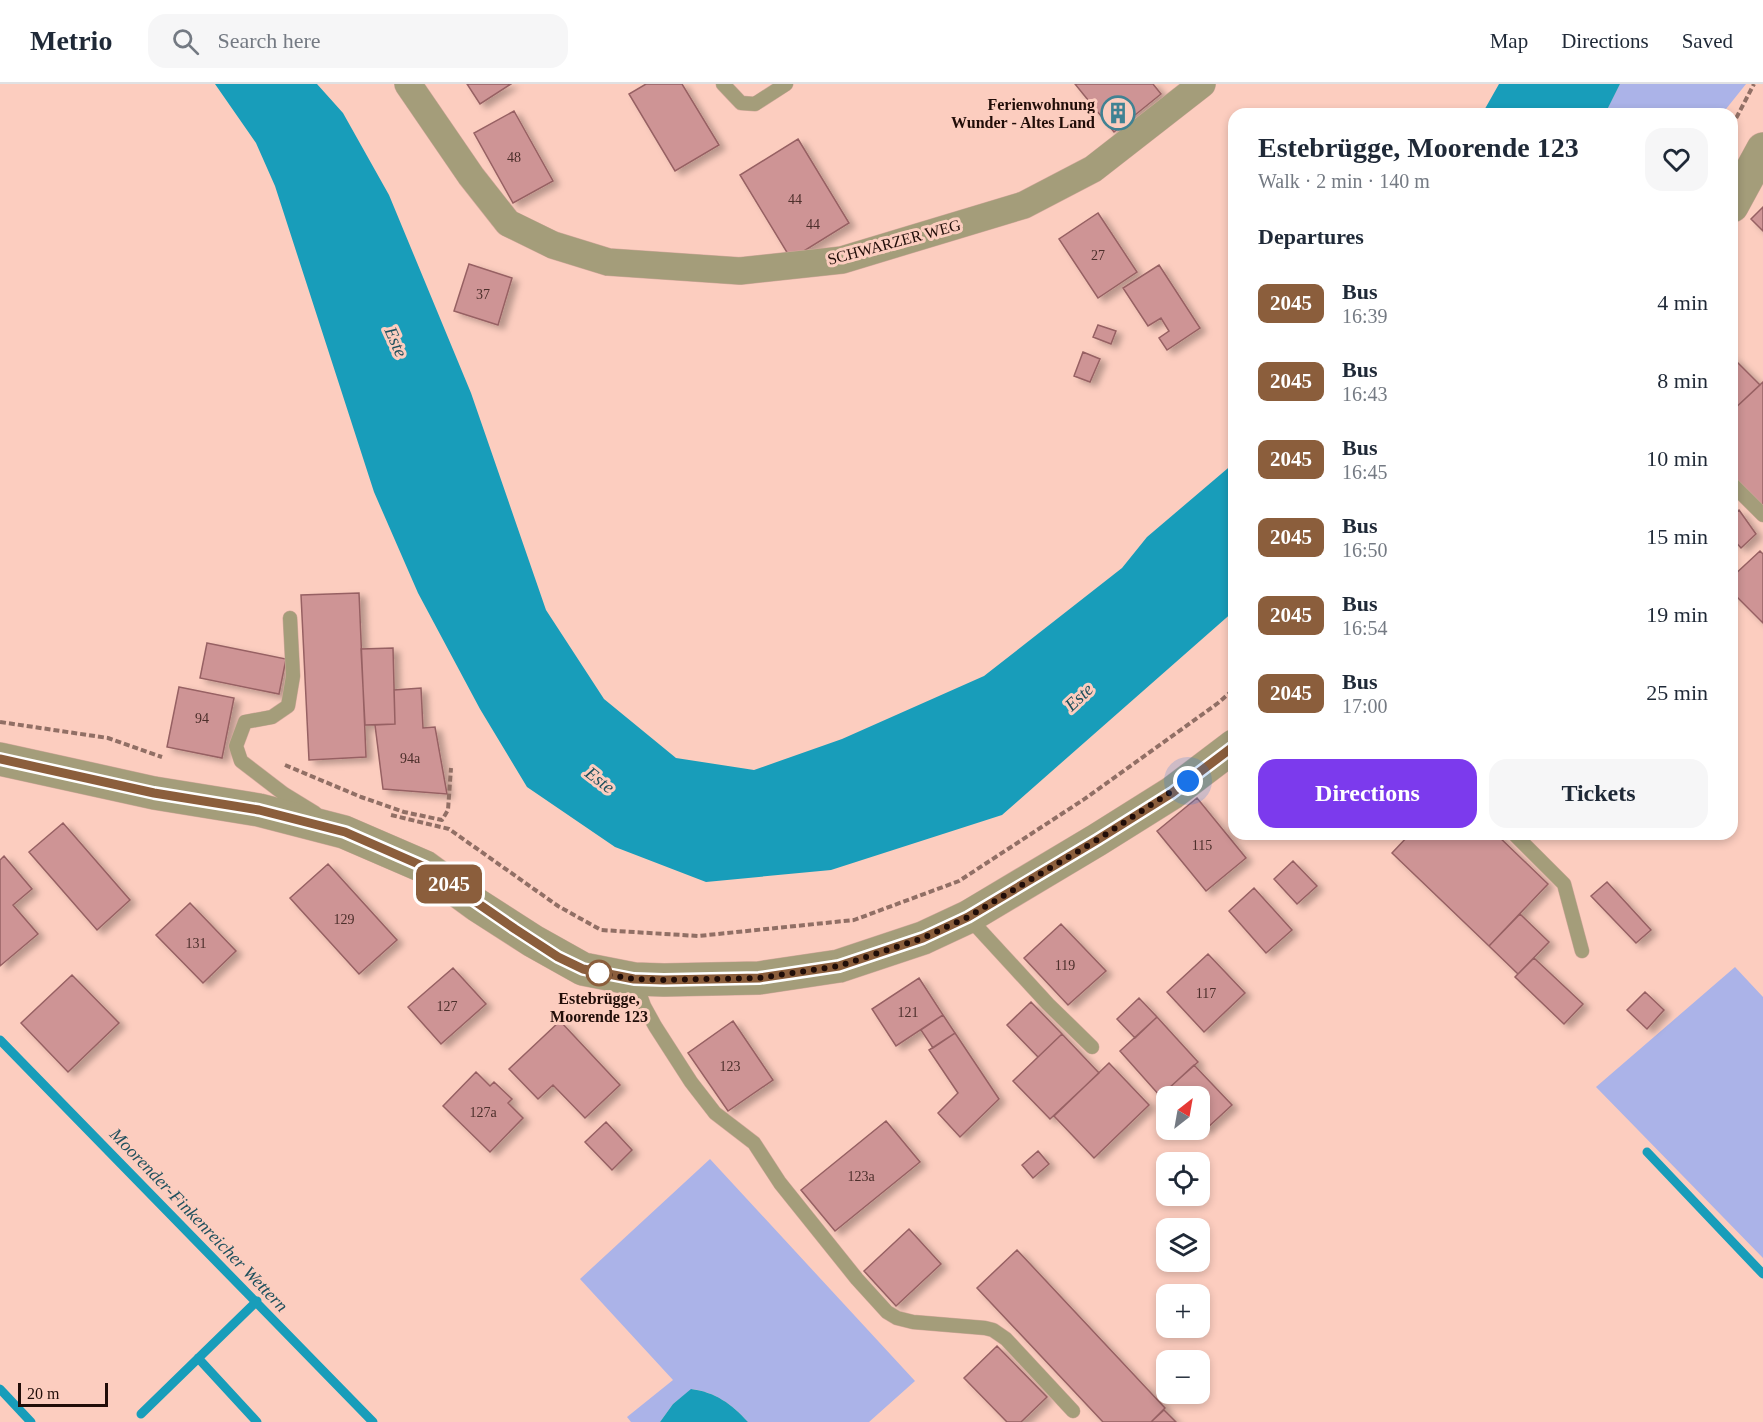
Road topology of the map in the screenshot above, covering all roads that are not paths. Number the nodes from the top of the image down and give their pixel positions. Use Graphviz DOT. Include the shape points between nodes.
graph roads {
  1 [pos="408,84"];
  2 [pos="723,84"];
  3 [pos="786,84"];
  4 [pos="1202,84"];
  5 [pos="1763,149"];
  6 [pos="1738,195"];
  7 [pos="1738,490"];
  8 [pos="1763,515"];
  9 [pos="290,618"];
  10 [pos="1228,751"];
  11 [pos="0,759"];
  12 [pos="345,832"];
  13 [pos="1520,840"];
  14 [pos="968,917"];
  15 [pos="1582,951"];
  16 [pos="634,979"];
  17 [pos="1092,1047"];
  18 [pos="1073,1411"];
  1 -- 4 [label="street, SCHWARZER WEG" via="508,223 553,245 608,262 740,271 842,260 1024,205 1093,170"];
  2 -- 3 [label="lane" via="741,103 755,104"];
  5 -- 6 [label="street"];
  7 -- 8 [label="lane"];
  9 -- 12 [label="lane" via="292,676 288,706 272,717 246,722 236,746 241,761 284,794"];
  10 -- 14 [label="street" via="1172,793"];
  11 -- 12 [label="street" via="154,793 259,810"];
  12 -- 16 [label="street" via="425,867 558,957 583,969"];
  13 -- 15 [label="lane" via="1564,884"];
  14 -- 16 [label="street" via="923,938 839,966 759,978"];
  14 -- 17 [label="lane"];
  16 -- 18 [label="lane" via="655,1026 715,1113 754,1143 780,1183 887,1312 913,1322 993,1330"];
}
